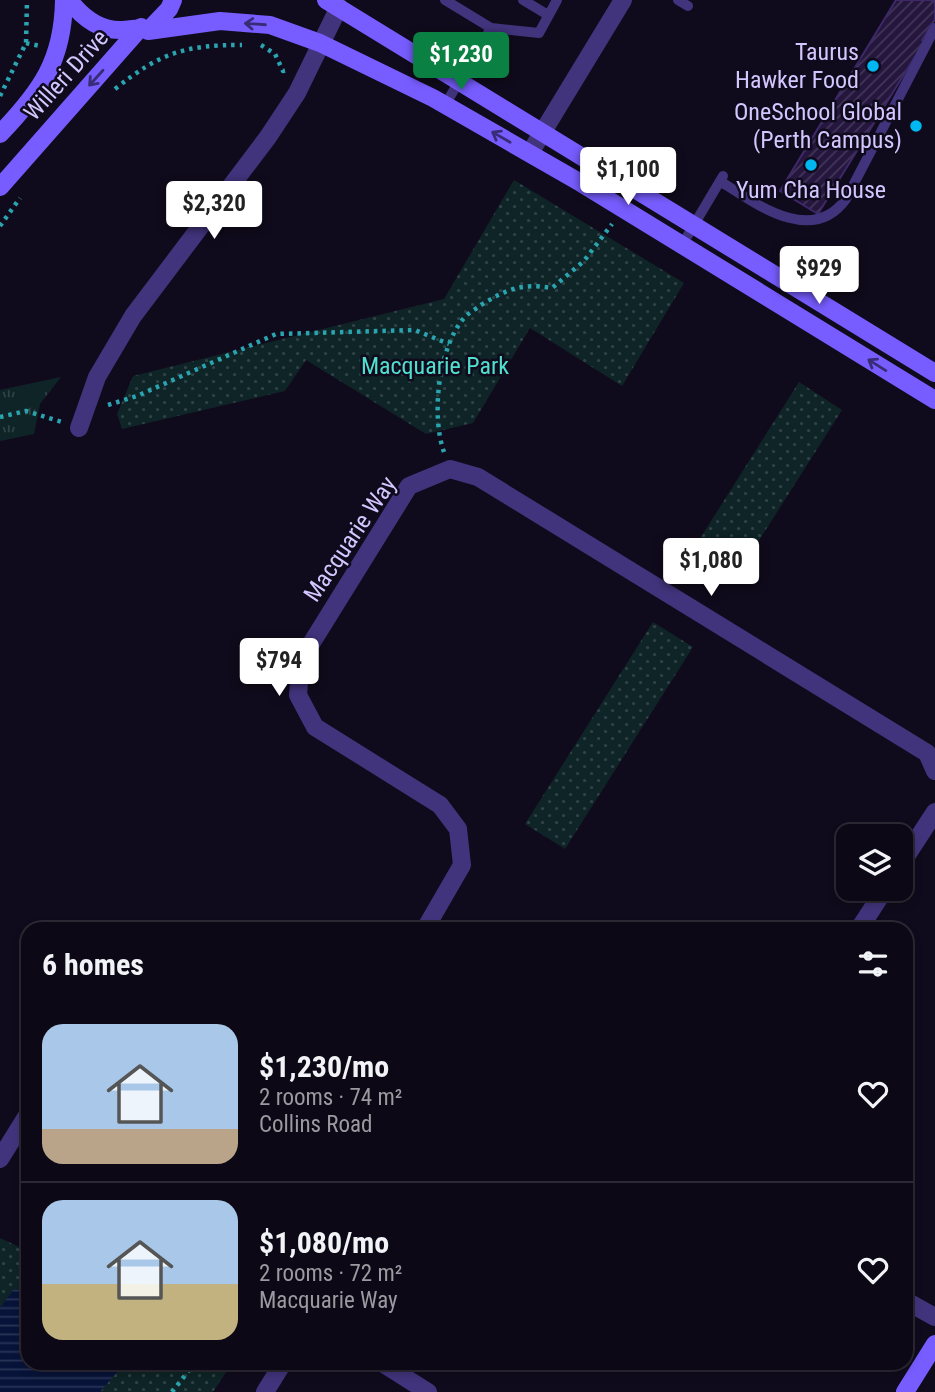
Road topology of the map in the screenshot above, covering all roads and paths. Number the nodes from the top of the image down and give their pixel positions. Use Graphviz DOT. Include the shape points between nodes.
graph roads {
  1 [pos="27,0"];
  2 [pos="66,0"];
  3 [pos="173,0"];
  4 [pos="445,0"];
  5 [pos="523,0"];
  6 [pos="557,0"];
  7 [pos="623,0"];
  8 [pos="333,4"];
  9 [pos="548,15"];
  10 [pos="491,28"];
  11 [pos="935,28"];
  12 [pos="144,29"];
  13 [pos="320,43"];
  14 [pos="247,45"];
  15 [pos="260,45"];
  16 [pos="290,69"];
  17 [pos="460,80"];
  18 [pos="0,96"];
  19 [pos="108,96"];
  20 [pos="445,105"];
  21 [pos="543,133"];
  22 [pos="0,134"];
  23 [pos="530,153"];
  24 [pos="0,187"];
  25 [pos="23,195"];
  26 [pos="616,218"];
  27 [pos="694,225"];
  28 [pos="0,226"];
  29 [pos="682,245"];
  30 [pos="450,344"];
  31 [pos="935,373"];
  32 [pos="935,400"];
  33 [pos="106,406"];
  34 [pos="0,417"];
  35 [pos="79,428"];
  36 [pos="450,469"];
  37 [pos="935,771"];
  38 [pos="935,812"];
  39 [pos="913,846"];
  40 [pos="877,901"];
  41 [pos="429,922"];
  42 [pos="864,922"];
  43 [pos="21,1125"];
  44 [pos="0,1159"];
  45 [pos="913,1305"];
  46 [pos="935,1317"];
  47 [pos="935,1344"];
  48 [pos="189,1370"];
  49 [pos="279,1370"];
  50 [pos="393,1370"];
  51 [pos="172,1392"];
  52 [pos="265,1392"];
  53 [pos="428,1392"];
  54 [pos="905,1392"];
  1 -- 18 [label="path" via="26,43"];
  2 -- 12 [label="main road, Willeri Drive" via="99,26"];
  2 -- 22 [label="main road, Willeri Drive" via="59,48 47,74 31,101"];
  3 -- 12 [label="main road, Willeri Drive" via="169,9"];
  4 -- 10 [label="lane"];
  5 -- 9 [label="lane"];
  6 -- 9 [label="lane"];
  7 -- 21 [label="street"];
  8 -- 13 [label="street"];
  8 -- 17 [label="main road"];
  9 -- 10 [label="lane" via="539,33"];
  10 -- 17 [label="lane"];
  11 -- 27 [label="lane" via="837,211 824,219 777,215 721,179"];
  13 -- 12 [label="main road, one-way" via="270,25 220,21"];
  12 -- 24 [label="main road, Willeri Drive, one-way"];
  13 -- 20 [label="main road"];
  13 -- 35 [label="street" via="297,93 268,137 114,345"];
  14 -- 19 [label="path" via="185,48 138,71"];
  15 -- 16 [label="path" via="275,54 284,71"];
  17 -- 20 [label="lane"];
  17 -- 21 [label="main road"];
  23 -- 20 [label="main road, one-way"];
  21 -- 23 [label="street"];
  21 -- 27 [label="main road"];
  23 -- 29 [label="main road"];
  25 -- 28 [label="path"];
  26 -- 30 [label="path" via="584,261 552,288 535,285 504,290 464,317"];
  27 -- 29 [label="lane"];
  27 -- 31 [label="main road"];
  32 -- 29 [label="main road, one-way"];
  30 -- 33 [label="path" via="415,330 276,334"];
  30 -- 36 [label="path" via="437,392 438,436"];
  34 -- 35 [label="path" via="26,411"];
  36 -- 37 [label="street" via="478,477 927,753"];
  36 -- 41 [label="street, Macquarie Way" via="409,486 301,660 298,695 315,727 440,804 458,829 462,865"];
  38 -- 39 [label="street"];
  40 -- 42 [label="street"];
  43 -- 44 [label="street"];
  45 -- 46 [label="street"];
  47 -- 54 [label="main road"];
  48 -- 51 [label="path"];
  49 -- 52 [label="street"];
  50 -- 53 [label="street"];
}
